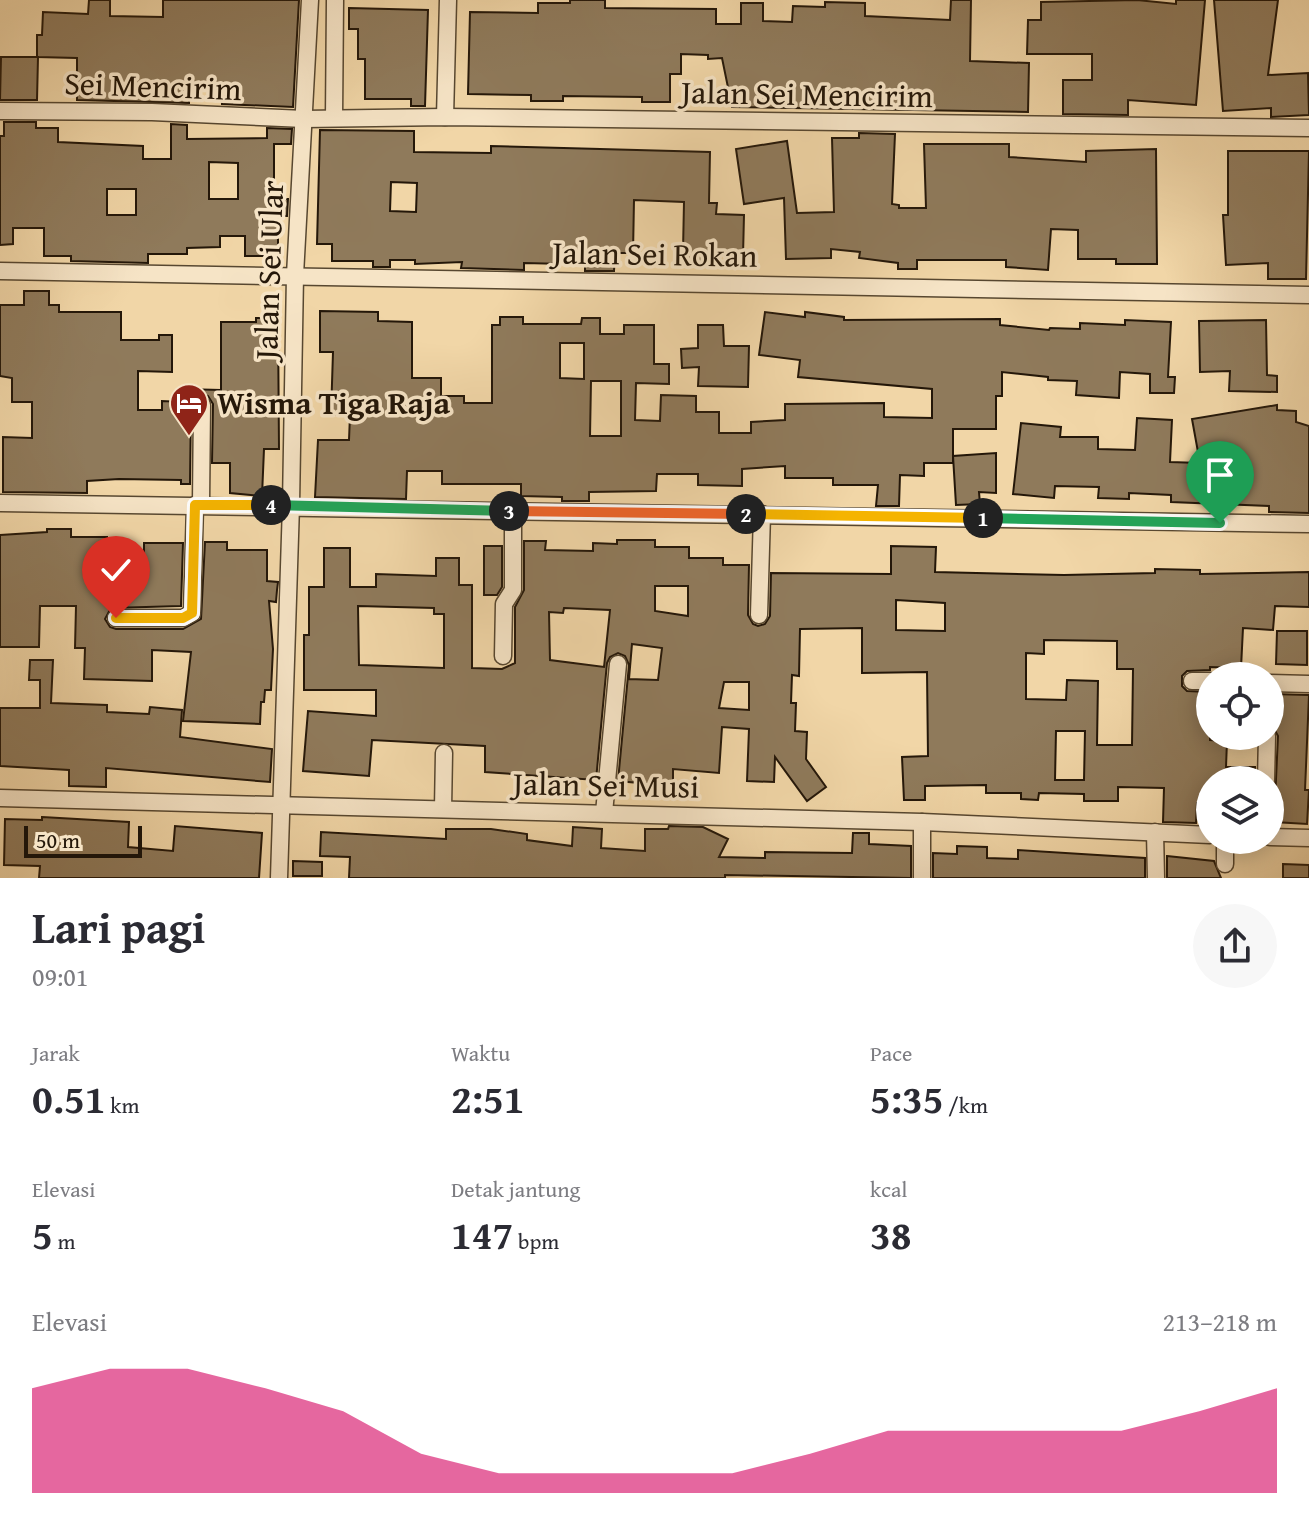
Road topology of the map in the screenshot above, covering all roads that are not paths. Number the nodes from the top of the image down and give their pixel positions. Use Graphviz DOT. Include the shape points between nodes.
graph roads {
  1 [pos="310,0"];
  2 [pos="335,0"];
  3 [pos="448,0"];
  4 [pos="0,111"];
  5 [pos="445,117"];
  6 [pos="334,118"];
  7 [pos="304,119"];
  8 [pos="1309,128"];
  9 [pos="0,271"];
  10 [pos="295,275"];
  11 [pos="1309,295"];
  12 [pos="202,405"];
  13 [pos="0,503"];
  14 [pos="198,504"];
  15 [pos="291,505"];
  16 [pos="513,511"];
  17 [pos="762,514"];
  18 [pos="1309,524"];
  19 [pos="759,615"];
  20 [pos="116,618"];
  21 [pos="503,656"];
  22 [pos="618,664"];
  23 [pos="1192,681"];
  24 [pos="1196,681"];
  25 [pos="1284,683"];
  26 [pos="1309,684"];
  27 [pos="444,753"];
  28 [pos="0,798"];
  29 [pos="281,806"];
  30 [pos="443,809"];
  31 [pos="604,813"];
  32 [pos="922,822"];
  33 [pos="1155,832"];
  34 [pos="1196,834"];
  35 [pos="1284,837"];
  36 [pos="1309,838"];
  37 [pos="1225,854"];
  38 [pos="1225,864"];
  39 [pos="279,878"];
  40 [pos="922,878"];
  41 [pos="1156,878"];
  1 -- 7 [label="street, Jalan Sei Ular"];
  2 -- 6 [label="street"];
  3 -- 5 [label="street"];
  4 -- 7 [label="street, Sei Mencirim"];
  5 -- 6 [label="street, Jalan Sei Mencirim"];
  5 -- 8 [label="street, Jalan Sei Mencirim"];
  6 -- 7 [label="street, Jalan Sei Mencirim"];
  7 -- 10 [label="street, Jalan Sei Ular"];
  9 -- 10 [label="street, Jalan Sei Rokan"];
  10 -- 11 [label="street, Jalan Sei Rokan"];
  10 -- 15 [label="street, Jalan Sei Ular"];
  12 -- 14 [label="street"];
  13 -- 14 [label="street"];
  14 -- 15 [label="street"];
  14 -- 20 [label="street" via="192,613 183,618"];
  15 -- 16 [label="street"];
  15 -- 29 [label="street, Jalan Sei Ular"];
  16 -- 17 [label="street"];
  16 -- 21 [label="street" via="513,590 504,604"];
  17 -- 18 [label="street"];
  17 -- 19 [label="street"];
  22 -- 31 [label="street"];
  23 -- 24 [label="street"];
  25 -- 26 [label="street"];
  27 -- 30 [label="street"];
  28 -- 29 [label="street, Jalan Sei Musi"];
  29 -- 30 [label="street, Jalan Sei Musi"];
  29 -- 39 [label="street, Jalan Sei Ular"];
  30 -- 31 [label="street, Jalan Sei Musi"];
  31 -- 32 [label="street, Jalan Sei Musi"];
  32 -- 33 [label="street, Jalan Sei Musi"];
  32 -- 40 [label="street"];
  33 -- 34 [label="street, Jalan Sei Musi"];
  33 -- 41 [label="street"];
  35 -- 36 [label="street"];
  37 -- 38 [label="street"];
}
